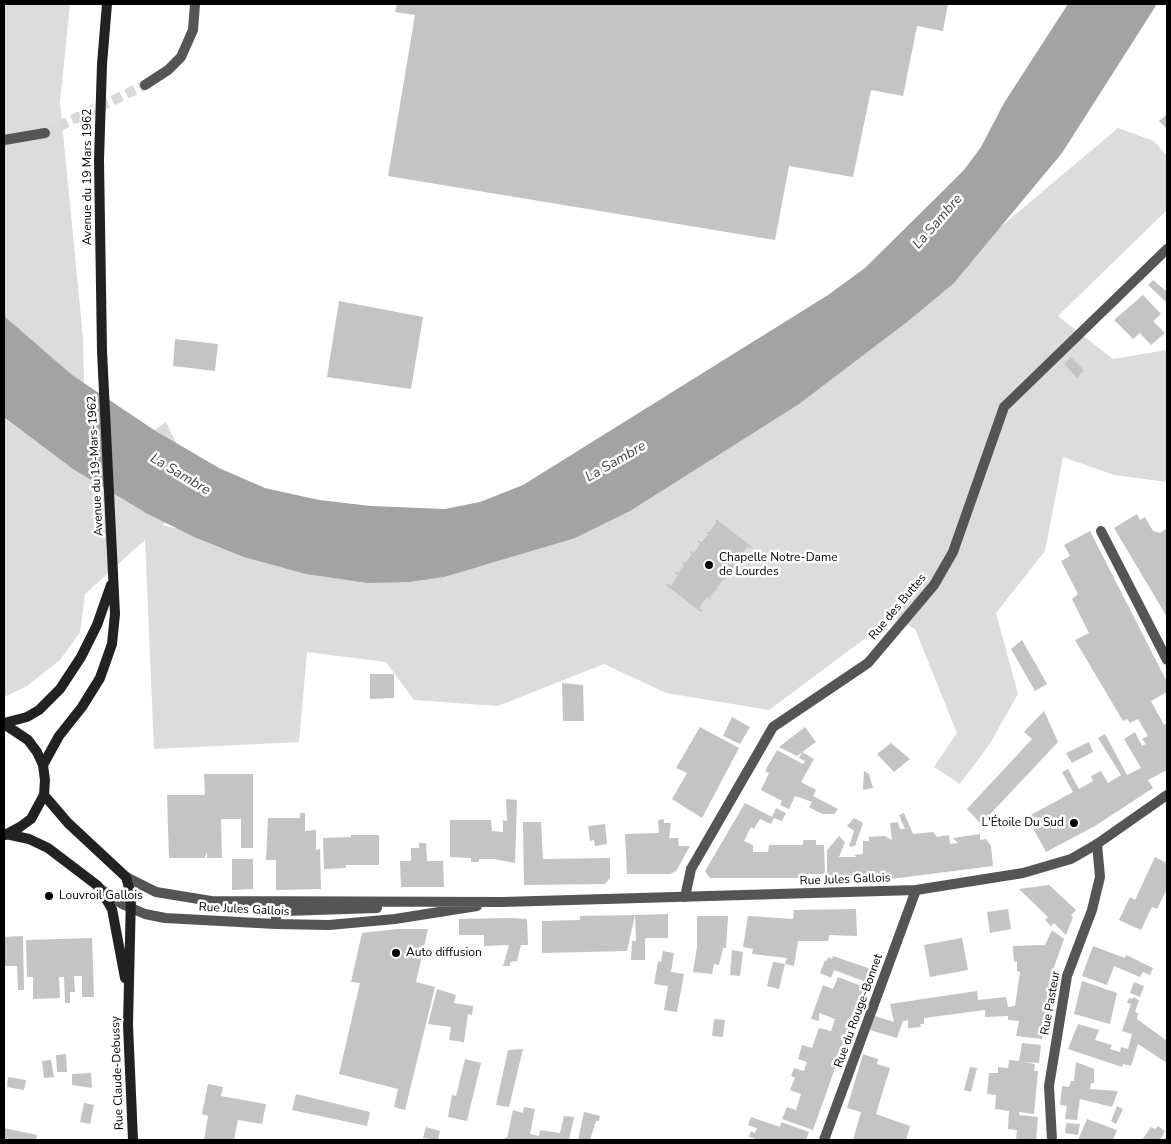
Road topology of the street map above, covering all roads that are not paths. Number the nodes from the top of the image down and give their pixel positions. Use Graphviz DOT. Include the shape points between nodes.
graph roads {
  1 [pos="107,4"];
  2 [pos="195,4"];
  3 [pos="144,85"];
  4 [pos="45,133"];
  5 [pos="4,140"];
  6 [pos="1167,249"];
  7 [pos="102,351"];
  8 [pos="1101,531"];
  9 [pos="113,579"];
  10 [pos="1167,660"];
  11 [pos="4,723"];
  12 [pos="43,765"];
  13 [pos="44,795"];
  14 [pos="1167,795"];
  15 [pos="5,835"];
  16 [pos="1097,844"];
  17 [pos="126,876"];
  18 [pos="98,886"];
  19 [pos="916,890"];
  20 [pos="684,897"];
  21 [pos="410,902"];
  22 [pos="502,902"];
  23 [pos="132,908"];
  24 [pos="276,924"];
  25 [pos="129,1005"];
  26 [pos="133,1140"];
  27 [pos="824,1140"];
  28 [pos="1052,1140"];
  1 -- 7 [label="main road, Avenue du 19 Mars 1962" via="99,160"];
  2 -- 3 [label="street" via="193,30 181,57 168,70"];
  4 -- 5 [label="street"];
  6 -- 20 [label="street, Rue des Buttes" via="1004,407 953,552 934,585 868,663 773,727 691,869"];
  7 -- 9 [label="main road, Avenue du 19-Mars-1962"];
  8 -- 10 [label="street"];
  9 -- 11 [label="main road" via="97,625 60,688 39,710"];
  9 -- 12 [label="main road" via="115,614 109,652 100,678 59,736"];
  11 -- 12 [label="main road" via="28,740"];
  12 -- 13 [label="main road"];
  13 -- 15 [label="main road" via="31,819"];
  13 -- 17 [label="main road, Rue Jules Gallois" via="68,823"];
  14 -- 16 [label="street, Rue Jules Gallois"];
  15 -- 18 [label="main road, Rue Jules Gallois" via="29,839 48,848"];
  16 -- 19 [label="street, Rue Jules Gallois" via="1071,859 1023,873"];
  16 -- 28 [label="street, Rue Pasteur" via="1100,877 1092,910 1067,976 1049,1086"];
  17 -- 21 [label="street, Rue Jules Gallois" via="156,892 211,901"];
  17 -- 23 [label="main road"];
  18 -- 23 [label="street, Rue Jules Gallois"];
  18 -- 25 [label="main road" via="112,909"];
  19 -- 20 [label="street, Rue Jules Gallois"];
  19 -- 27 [label="street, Rue du Rouge-Bonnet"];
  20 -- 22 [label="street, Rue Jules Gallois"];
  21 -- 22 [label="street, Rue Jules Gallois"];
  21 -- 24 [label="street" via="375,908 285,911 276,916"];
  22 -- 24 [label="street, Rue Jules Gallois" via="395,919 328,925"];
  23 -- 24 [label="street, Rue Jules Gallois" via="165,918"];
  23 -- 25 [label="main road"];
  25 -- 26 [label="main road, Rue Claude-Debussy"];
}
